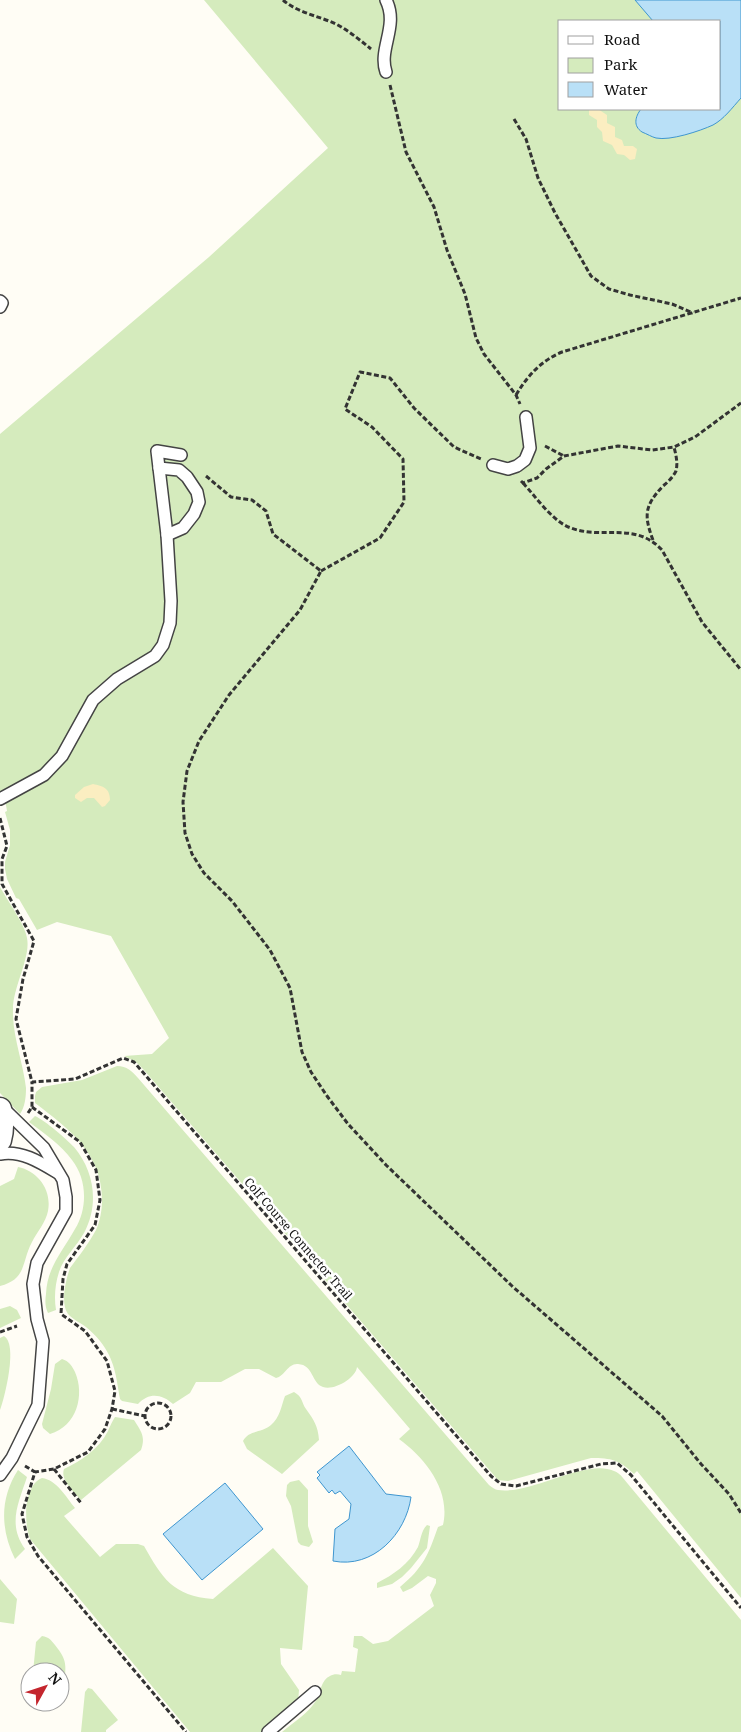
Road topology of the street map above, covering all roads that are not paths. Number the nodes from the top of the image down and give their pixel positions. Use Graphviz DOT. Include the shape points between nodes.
graph roads {
  1 [pos="386,0"];
  2 [pos="386,72"];
  3 [pos="0,301"];
  4 [pos="0,307"];
  5 [pos="526,417"];
  6 [pos="181,455"];
  7 [pos="493,465"];
  8 [pos="159,468"];
  9 [pos="167,535"];
  10 [pos="0,799"];
  11 [pos="0,1107"];
  12 [pos="0,1140"];
  13 [pos="0,1154"];
  14 [pos="59,1174"];
  15 [pos="0,1475"];
  16 [pos="315,1692"];
  17 [pos="268,1732"];
  1 -- 2 [label="lane" via="391,13 384,64"];
  3 -- 4 [label="lane"];
  5 -- 7 [label="lane" via="530,448 525,460 508,469"];
  6 -- 8 [label="lane" via="158,451"];
  8 -- 9 [label="lane"];
  8 -- 9 [label="lane" via="179,470 197,492 199,502 183,528"];
  9 -- 10 [label="lane" via="171,601 170,623 163,645 155,656 117,679 93,700 62,756 44,775"];
  11 -- 12 [label="street"];
  11 -- 14 [label="lane" via="44,1148"];
  13 -- 14 [label="lane" via="30,1157"];
  14 -- 15 [label="lane" via="65,1187 66,1210 37,1263 33,1284 43,1341 38,1405"];
  16 -- 17 [label="lane"];
}
